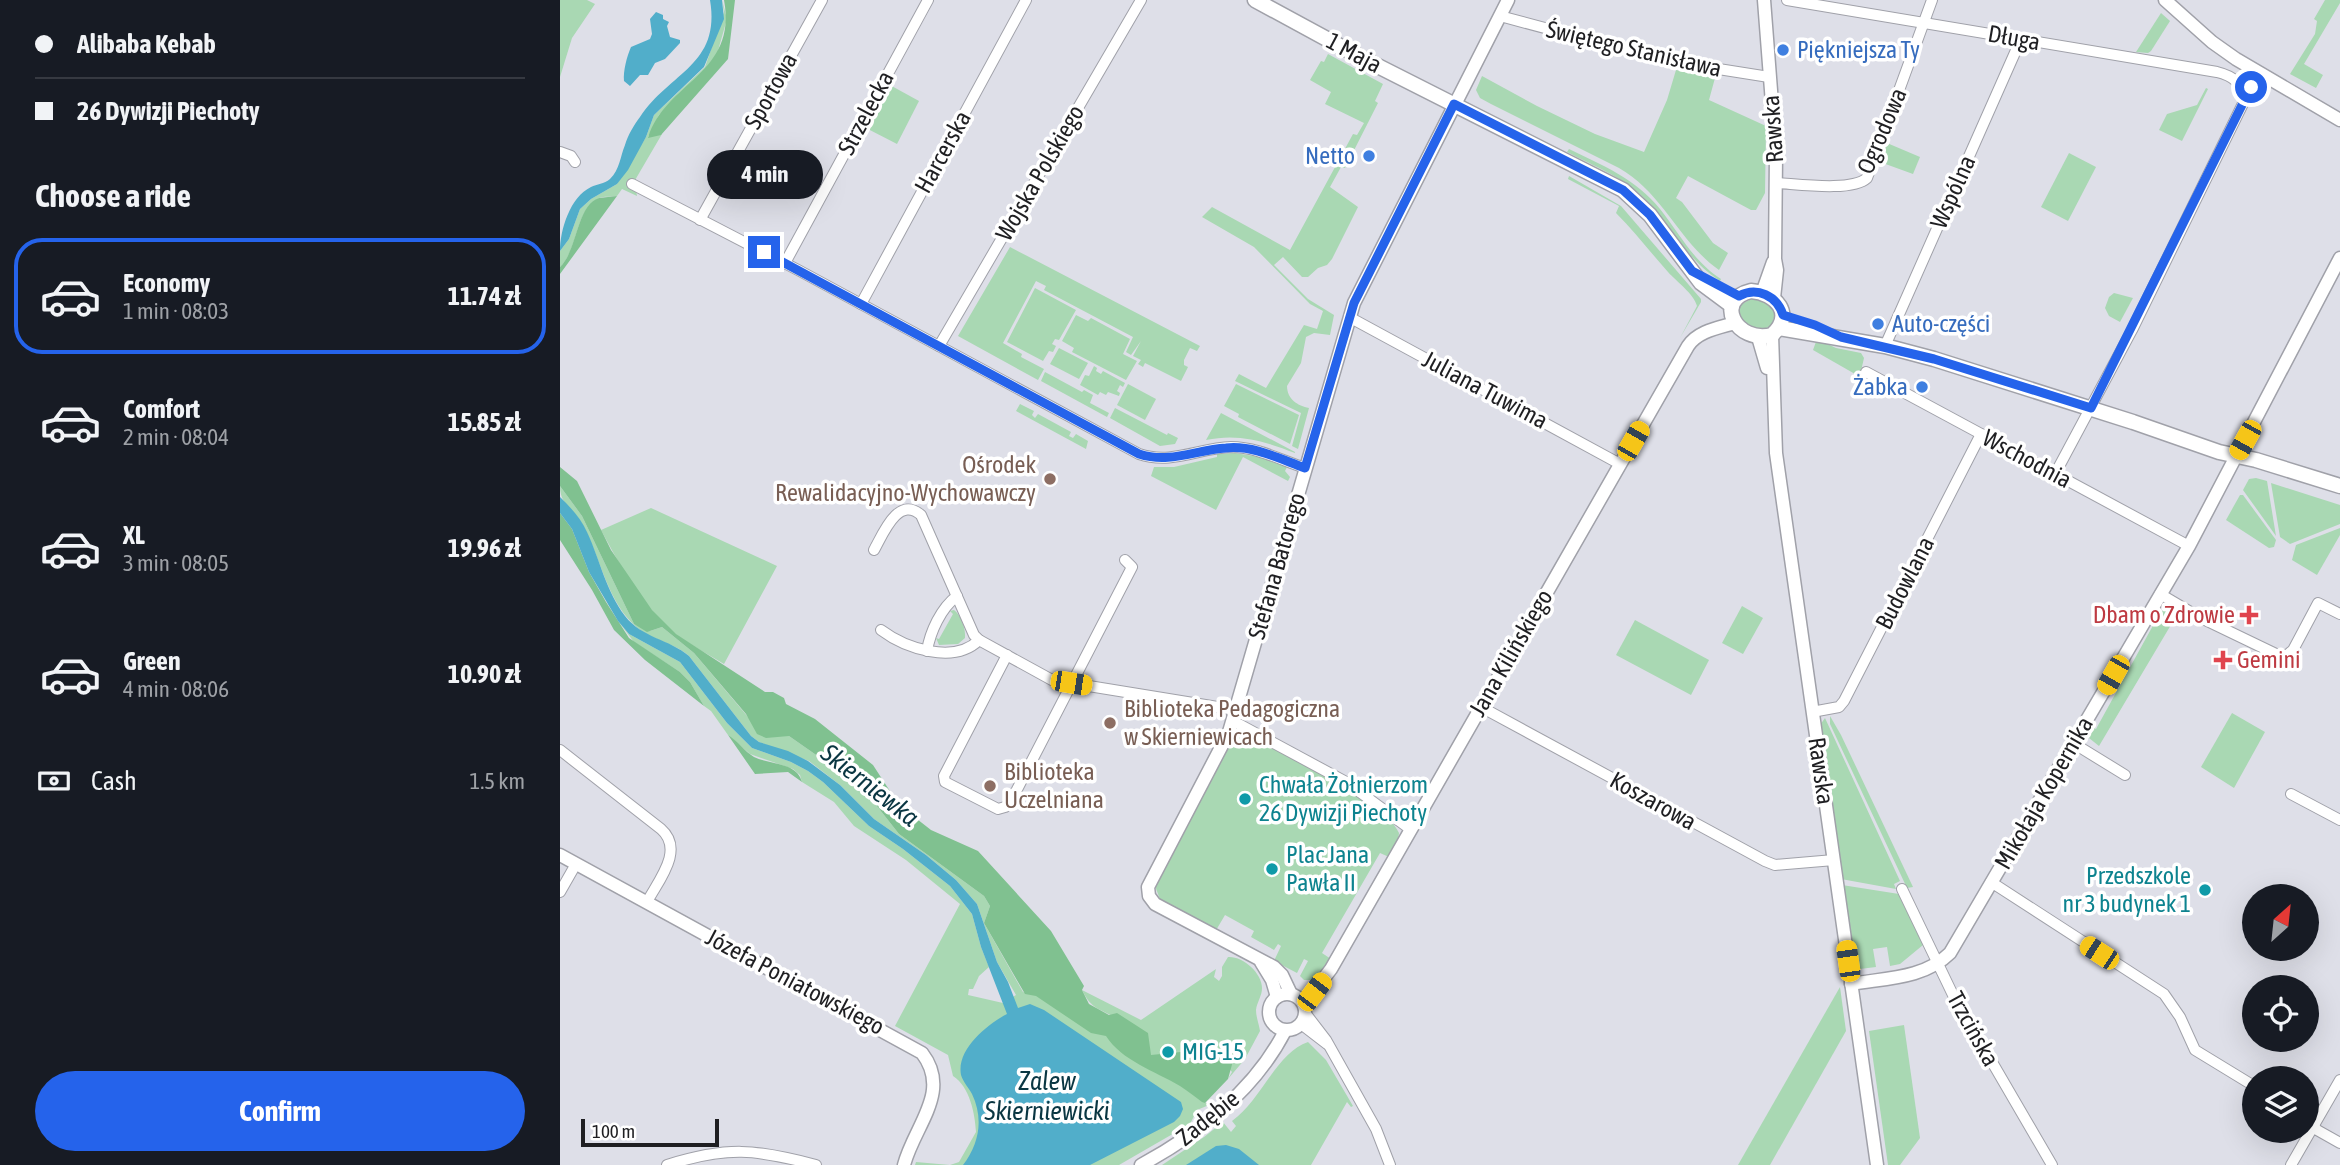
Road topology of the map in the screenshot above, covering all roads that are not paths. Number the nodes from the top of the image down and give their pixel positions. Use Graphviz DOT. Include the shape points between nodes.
graph roads {
  1 [pos="822,0"];
  2 [pos="928,0"];
  3 [pos="1026,0"];
  4 [pos="1141,0"];
  5 [pos="1255,0"];
  6 [pos="1508,0"];
  7 [pos="1764,0"];
  8 [pos="1787,0"];
  9 [pos="1932,0"];
  10 [pos="2165,0"];
  11 [pos="1504,17"];
  12 [pos="1924,22"];
  13 [pos="2021,38"];
  14 [pos="2236,59"];
  15 [pos="2217,72"];
  16 [pos="2258,73"];
  17 [pos="1769,77"];
  18 [pos="2244,101"];
  19 [pos="1454,104"];
  20 [pos="2340,120"];
  21 [pos="560,152"];
  22 [pos="575,162"];
  23 [pos="1776,183"];
  24 [pos="632,184"];
  25 [pos="700,220"];
  26 [pos="2340,258"];
  27 [pos="785,263"];
  28 [pos="1768,296"];
  29 [pos="1736,301"];
  30 [pos="861,304"];
  31 [pos="1349,317"];
  32 [pos="1735,323"];
  33 [pos="1773,329"];
  34 [pos="939,346"];
  35 [pos="1885,346"];
  36 [pos="1866,372"];
  37 [pos="2091,408"];
  38 [pos="1981,434"];
  39 [pos="2236,456"];
  40 [pos="1620,464"];
  41 [pos="1305,468"];
  42 [pos="2055,474"];
  43 [pos="2340,486"];
  44 [pos="2189,546"];
  45 [pos="874,550"];
  46 [pos="1125,560"];
  47 [pos="2160,594"];
  48 [pos="957,596"];
  49 [pos="2340,614"];
  50 [pos="881,630"];
  51 [pos="979,640"];
  52 [pos="927,651"];
  53 [pos="1007,656"];
  54 [pos="1071,683"];
  55 [pos="1481,707"];
  56 [pos="1812,712"];
  57 [pos="1234,716"];
  58 [pos="2073,743"];
  59 [pos="560,750"];
  60 [pos="2125,775"];
  61 [pos="2291,794"];
  62 [pos="2340,820"];
  63 [pos="1410,829"];
  64 [pos="560,855"];
  65 [pos="1834,860"];
  66 [pos="576,864"];
  67 [pos="1991,882"];
  68 [pos="1902,889"];
  69 [pos="560,892"];
  70 [pos="647,902"];
  71 [pos="1261,962"];
  72 [pos="1938,964"];
  73 [pos="1851,984"];
  74 [pos="1291,994"];
  75 [pos="1278,997"];
  76 [pos="1303,1014"];
  77 [pos="1280,1029"];
  78 [pos="2242,1078"];
  79 [pos="2340,1080"];
  80 [pos="2319,1109"];
  81 [pos="2319,1128"];
  82 [pos="2301,1143"];
  83 [pos="2340,1143"];
  84 [pos="902,1162"];
  85 [pos="667,1165"];
  86 [pos="816,1165"];
  87 [pos="1141,1165"];
  88 [pos="1390,1165"];
  89 [pos="1877,1165"];
  90 [pos="2052,1165"];
  91 [pos="2291,1165"];
  1 -- 25 [label="street, Sportowa"];
  2 -- 27 [label="street, Strzelecka"];
  3 -- 30 [label="street, Harcerska"];
  4 -- 34 [label="street, Wojska Polskiego"];
  5 -- 19 [label="main road, 1 Maja"];
  6 -- 11 [label="street, Stefana Batorego"];
  7 -- 17 [label="street, Rawska"];
  8 -- 12 [label="street, Długa"];
  9 -- 12 [label="street, Ogrodowa"];
  10 -- 14 [label="street"];
  11 -- 17 [label="street, Świętego Stanisława" via="1668,61"];
  11 -- 19 [label="street, Stefana Batorego"];
  12 -- 13 [label="street, Długa"];
  12 -- 23 [label="street, Ogrodowa" via="1867,178 1847,185"];
  13 -- 15 [label="street, Długa"];
  13 -- 35 [label="street, Wspólna"];
  14 -- 15 [label="street"];
  14 -- 16 [label="street"];
  15 -- 18 [label="street" via="2237,82"];
  16 -- 18 [label="street"];
  16 -- 20 [label="street"];
  17 -- 23 [label="street, Rawska"];
  18 -- 37 [label="street"];
  19 -- 29 [label="main road, 1 Maja" via="1623,190 1650,215 1692,271"];
  19 -- 31 [label="street, Stefana Batorego"];
  21 -- 22 [label="street"];
  23 -- 28 [label="street, Rawska" via="1777,270"];
  24 -- 25 [label="street"];
  25 -- 27 [label="street"];
  26 -- 39 [label="street, Mikołaja Kopernika"];
  27 -- 30 [label="street"];
  28 -- 29 [label="main road" via="1751,291"];
  28 -- 33 [label="main road" via="1780,307"];
  29 -- 32 [label="main road"];
  30 -- 34 [label="street"];
  31 -- 40 [label="street, Juliana Tuwima"];
  31 -- 41 [label="street, Stefana Batorego"];
  32 -- 33 [label="main road" via="1743,331"];
  32 -- 40 [label="street, Jana Kilińskiego" via="1690,342"];
  33 -- 35 [label="main road"];
  33 -- 56 [label="street, Rawska" via="1768,369 1773,377 1776,453"];
  34 -- 41 [label="street" via="1143,455 1167,458 1244,448"];
  35 -- 37 [label="main road"];
  36 -- 38 [label="street, Wschodnia"];
  37 -- 39 [label="main road"];
  37 -- 42 [label="street"];
  38 -- 42 [label="street, Wschodnia"];
  38 -- 56 [label="street, Budowlana" via="1844,701 1839,708"];
  39 -- 43 [label="main road"];
  39 -- 44 [label="street, Mikołaja Kopernika"];
  40 -- 55 [label="street, Jana Kilińskiego"];
  41 -- 57 [label="street, Stefana Batorego"];
  42 -- 44 [label="street, Wschodnia"];
  44 -- 47 [label="street, Mikołaja Kopernika"];
  45 -- 48 [label="street" via="893,516 916,510"];
  46 -- 54 [label="street" via="1132,567"];
  47 -- 49 [label="street" via="2278,655 2293,650 2318,603"];
  47 -- 58 [label="street, Mikołaja Kopernika"];
  48 -- 51 [label="street"];
  48 -- 52 [label="street" via="944,609"];
  50 -- 52 [label="street" via="911,648"];
  51 -- 52 [label="street" via="971,647"];
  51 -- 53 [label="street"];
  53 -- 54 [label="street" via="1050,679"];
  53 -- 54 [label="street" via="944,776 946,782 992,807 1001,809 1010,803"];
  54 -- 57 [label="street"];
  55 -- 63 [label="street, Jana Kilińskiego"];
  55 -- 65 [label="street, Koszarowa" via="1765,861 1775,865"];
  56 -- 65 [label="street, Rawska"];
  57 -- 63 [label="street" via="1346,782"];
  57 -- 71 [label="street, Stefana Batorego" via="1147,891 1155,904"];
  58 -- 60 [label="street"];
  58 -- 67 [label="street, Mikołaja Kopernika"];
  59 -- 70 [label="street" via="668,838 670,859"];
  61 -- 62 [label="street"];
  63 -- 76 [label="street, Jana Kilińskiego"];
  64 -- 66 [label="street, Józefa Poniatowskiego"];
  65 -- 73 [label="street, Rawska"];
  66 -- 69 [label="street"];
  66 -- 70 [label="street, Józefa Poniatowskiego"];
  67 -- 72 [label="street, Mikołaja Kopernika" via="1956,943"];
  67 -- 78 [label="street, Mikołaja Kopernika" via="2164,994 2195,1049"];
  68 -- 72 [label="street, Trzcińska"];
  70 -- 84 [label="street, Józefa Poniatowskiego" via="922,1053 933,1071 934,1091"];
  71 -- 74 [label="street, Stefana Batorego" via="1279,971"];
  71 -- 75 [label="street"];
  72 -- 73 [label="street"];
  72 -- 90 [label="street, Trzcińska"];
  73 -- 89 [label="street, Rawska"];
  74 -- 75 [label="street"];
  74 -- 76 [label="street"];
  75 -- 77 [label="street" via="1269,1013"];
  76 -- 77 [label="street" via="1295,1029"];
  76 -- 88 [label="street" via="1324,1035 1376,1129"];
  77 -- 87 [label="street, Zadębie" via="1249,1084 1214,1117"];
  79 -- 80 [label="street"];
  81 -- 83 [label="street"];
  82 -- 91 [label="street"];
  85 -- 86 [label="street" via="733,1150"];
}
